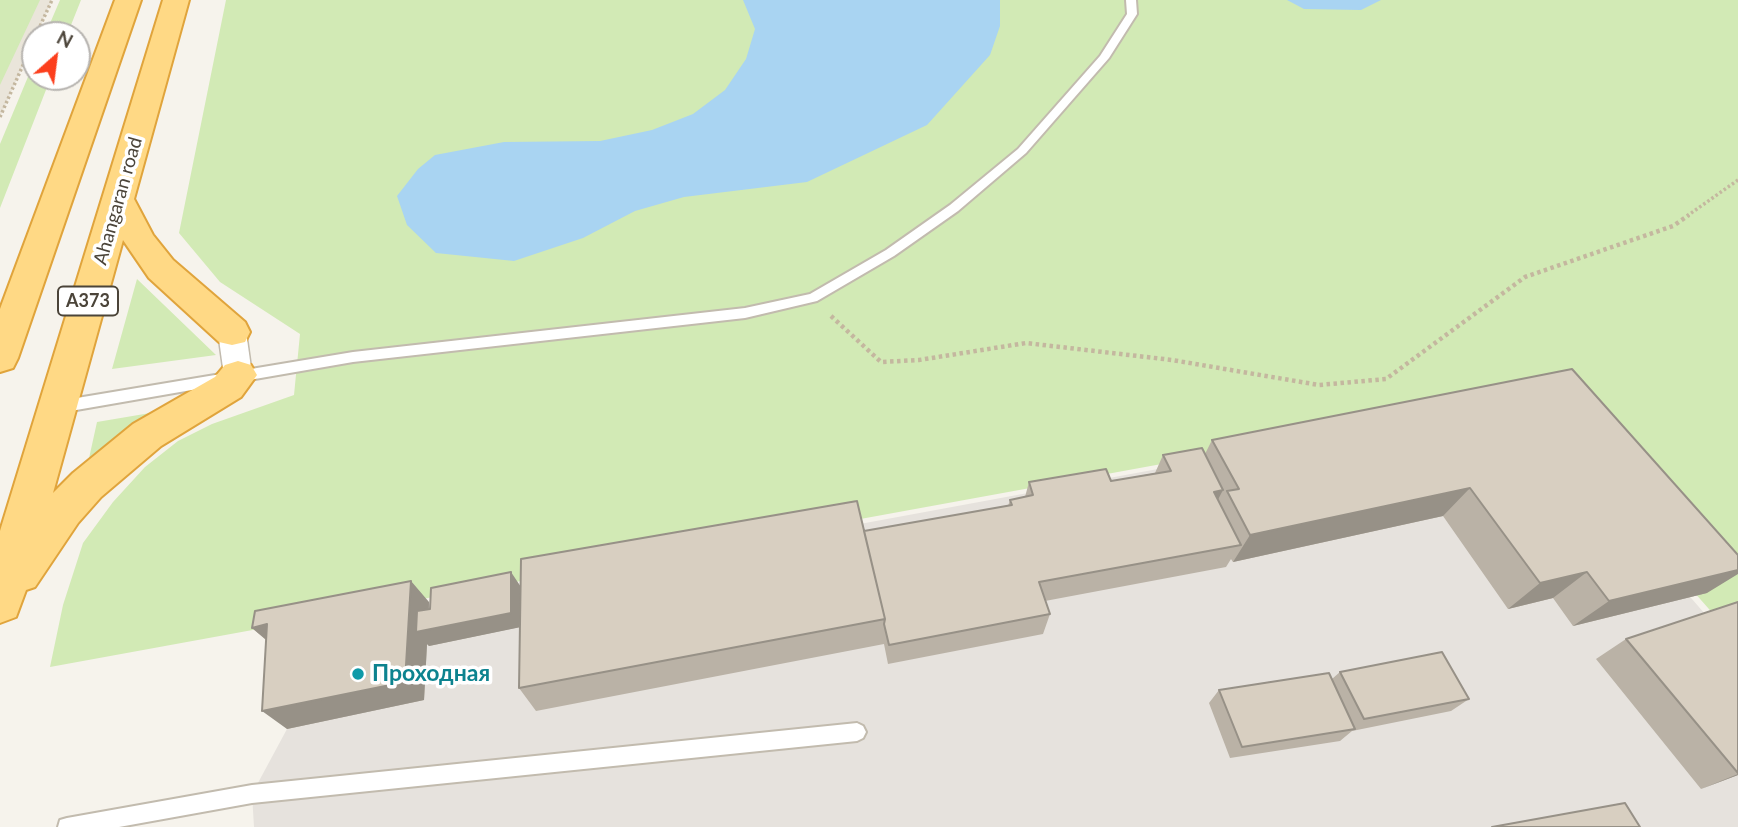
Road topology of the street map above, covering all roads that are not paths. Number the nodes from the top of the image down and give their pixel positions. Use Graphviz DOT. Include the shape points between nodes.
graph roads {
  1 [pos="128,0"];
  2 [pos="176,0"];
  3 [pos="1131,0"];
  4 [pos="118,199"];
  5 [pos="232,332"];
  6 [pos="0,358"];
  7 [pos="238,375"];
  8 [pos="57,408"];
  9 [pos="0,603"];
  10 [pos="857,732"];
  11 [pos="68,827"];
  1 -- 6 [label="highway"];
  2 -- 4 [label="highway, Ahangaran road / A373"];
  3 -- 7 [label="lane" via="1132,14 1104,58 1022,151 954,208 813,298 746,313 353,357"];
  4 -- 5 [label="highway" via="139,241 161,269"];
  4 -- 8 [label="highway, Ahangaran road / A373"];
  5 -- 7 [label="street"];
  7 -- 8 [label="lane"];
  7 -- 9 [label="highway" via="228,387 147,435 87,485 63,510"];
  8 -- 9 [label="highway, Ahangaran road / A373"];
  10 -- 11 [label="lane" via="252,794"];
}
